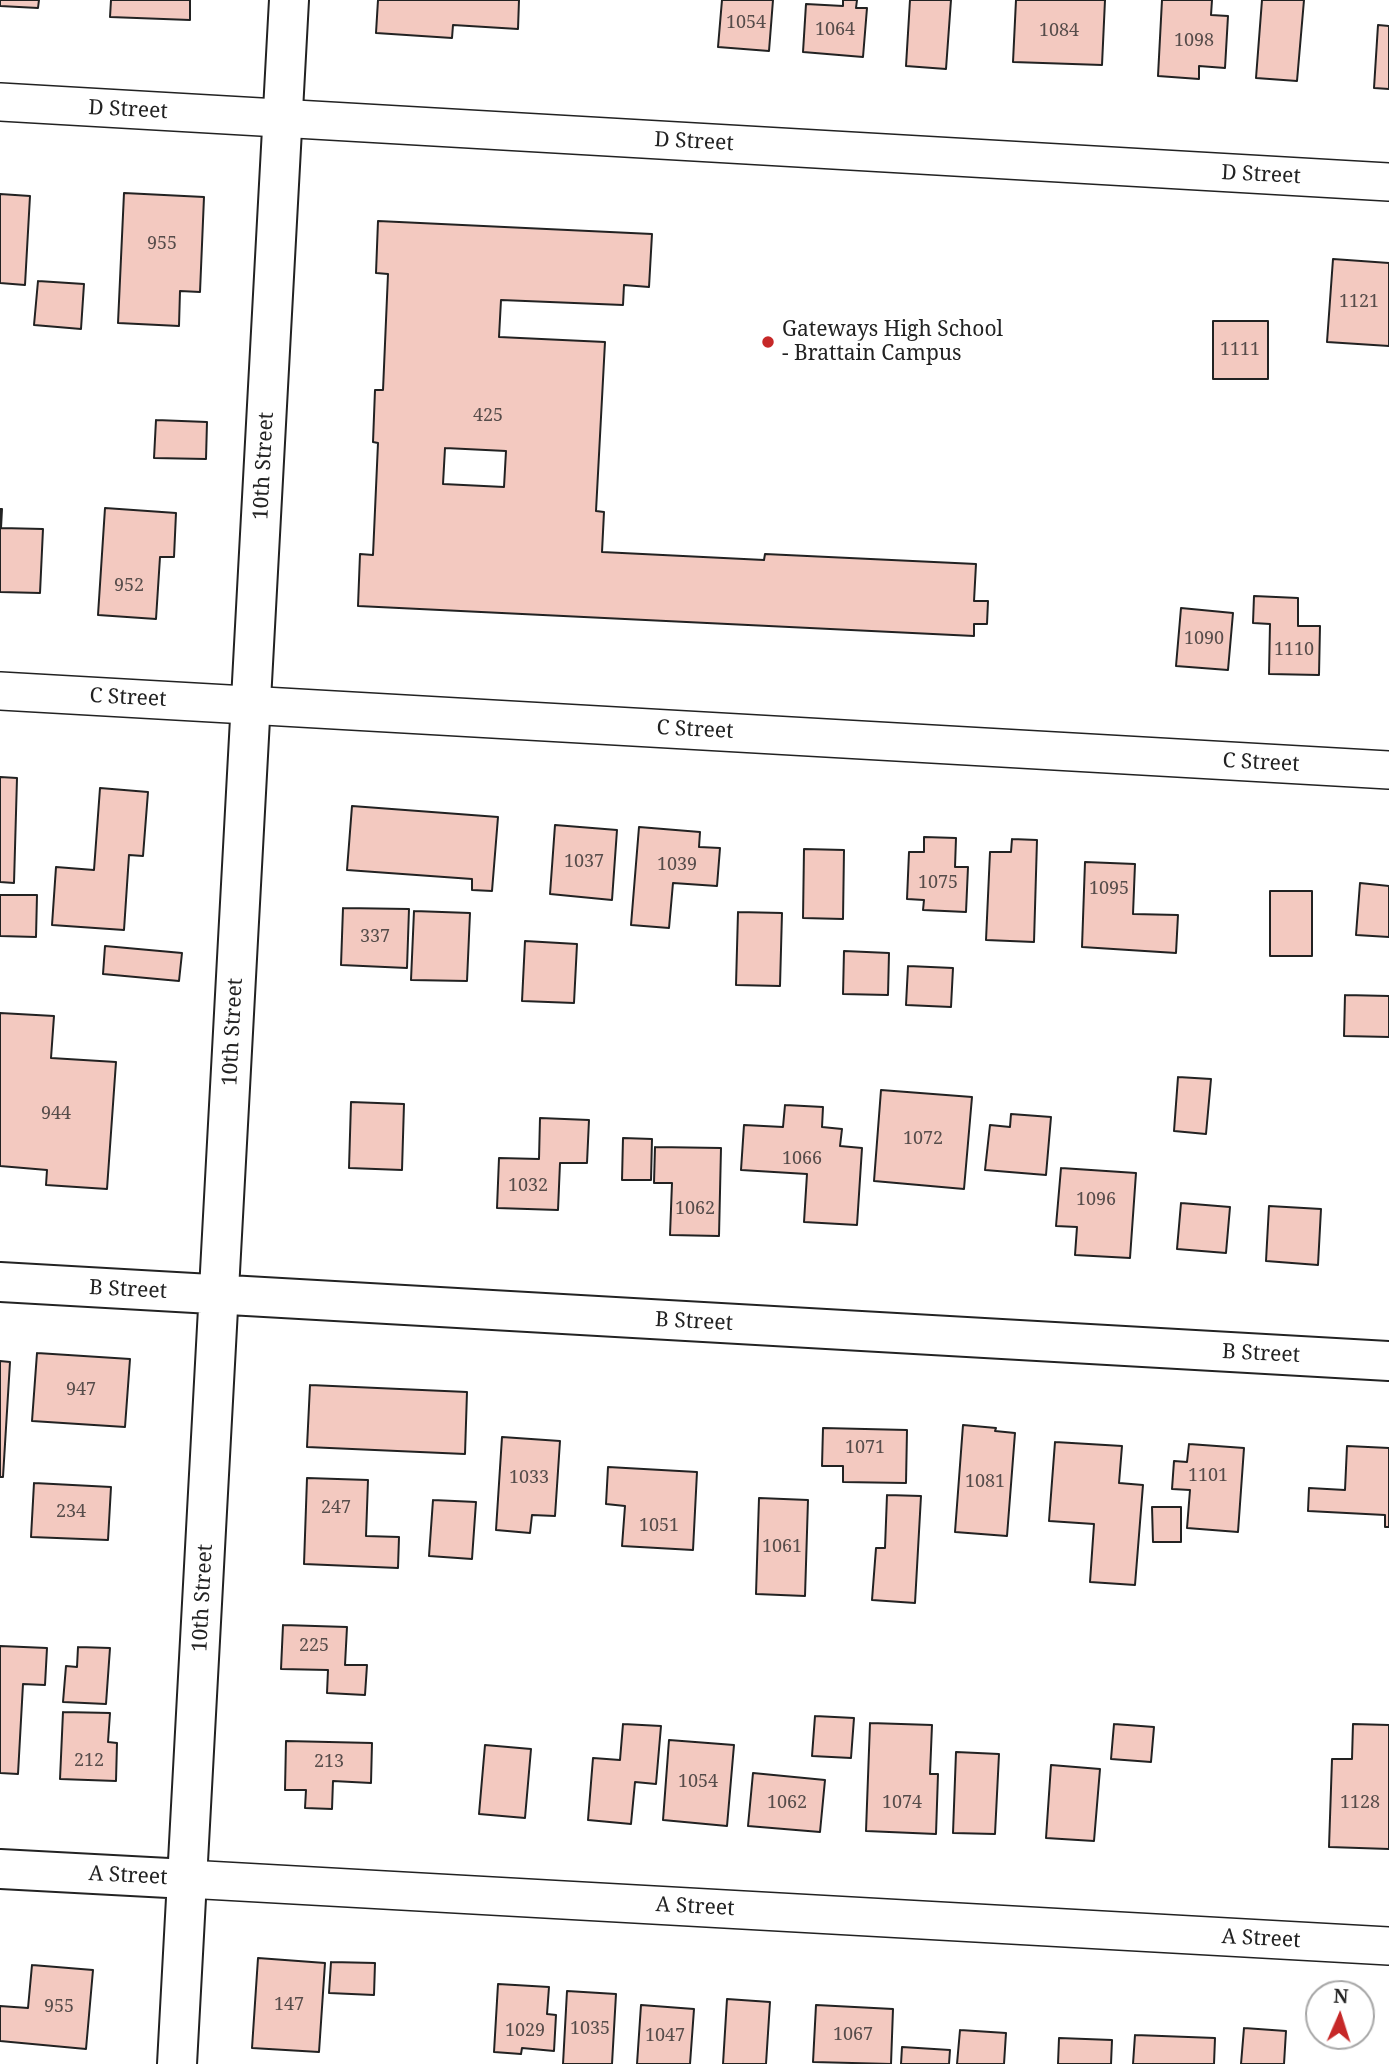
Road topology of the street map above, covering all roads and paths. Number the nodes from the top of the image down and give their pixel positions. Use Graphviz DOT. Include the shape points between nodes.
graph roads {
  1 [pos="289,0"];
  2 [pos="0,102"];
  3 [pos="283,119"];
  4 [pos="1389,182"];
  5 [pos="0,691"];
  6 [pos="251,704"];
  7 [pos="1389,770"];
  8 [pos="0,1282"];
  9 [pos="219,1295"];
  10 [pos="1389,1362"];
  11 [pos="0,1869"];
  12 [pos="187,1879"];
  13 [pos="1389,1946"];
  14 [pos="177,2064"];
  1 -- 3 [label="street, 10th Street"];
  2 -- 3 [label="street, D Street"];
  3 -- 4 [label="street, D Street"];
  3 -- 6 [label="street, 10th Street"];
  5 -- 6 [label="street, C Street"];
  6 -- 7 [label="street, C Street"];
  6 -- 9 [label="street, 10th Street"];
  8 -- 9 [label="street, B Street"];
  9 -- 10 [label="street, B Street"];
  9 -- 12 [label="street, 10th Street"];
  11 -- 12 [label="street, A Street"];
  12 -- 13 [label="street, A Street"];
  12 -- 14 [label="street, 10th Street"];
}
